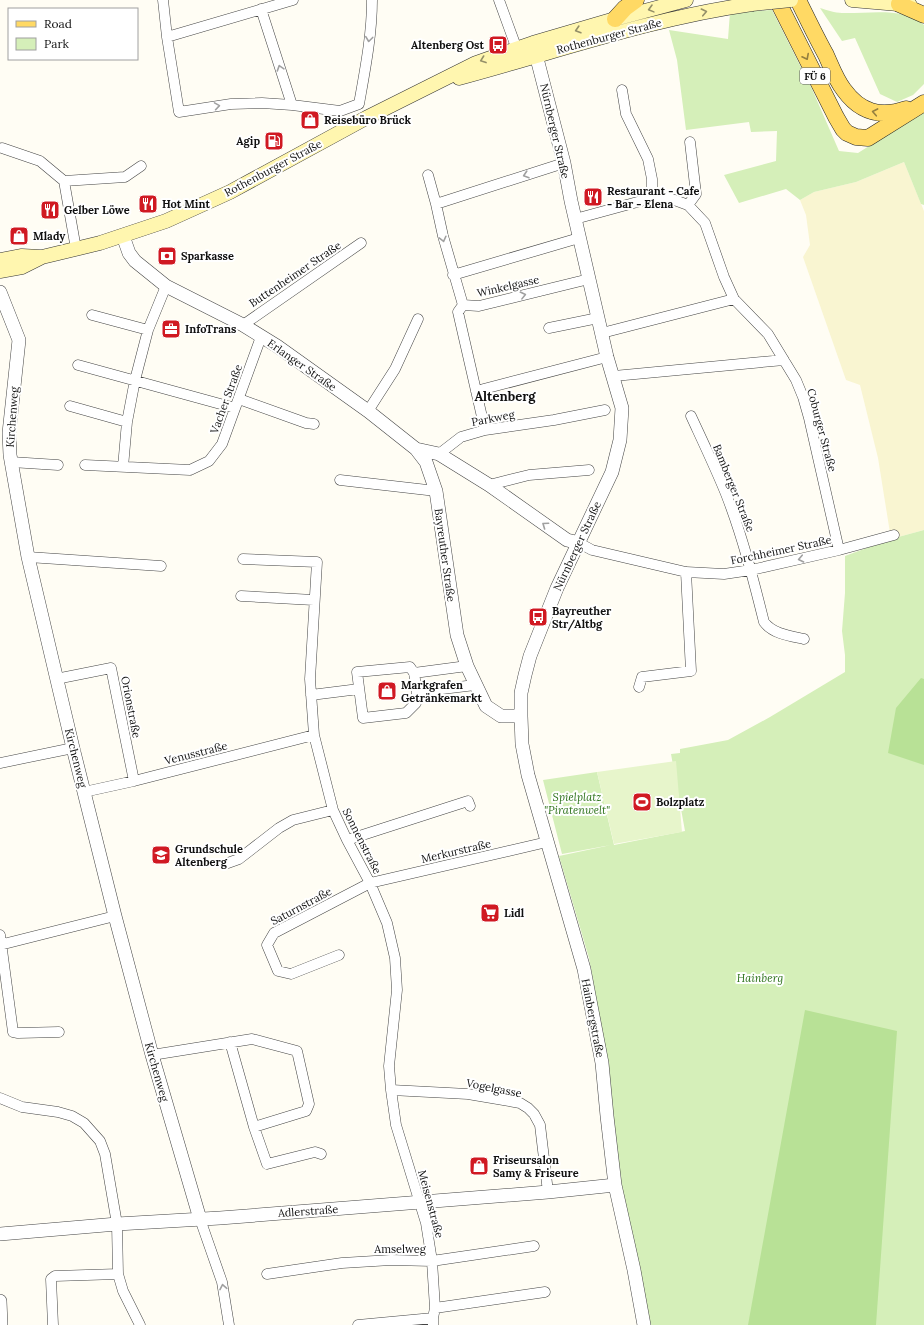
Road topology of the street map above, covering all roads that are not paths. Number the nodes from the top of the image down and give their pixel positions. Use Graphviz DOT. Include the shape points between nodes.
graph roads {
  1 [pos="163,0"];
  2 [pos="293,0"];
  3 [pos="372,0"];
  4 [pos="499,0"];
  5 [pos="636,0"];
  6 [pos="686,0"];
  7 [pos="777,0"];
  8 [pos="791,0"];
  9 [pos="798,0"];
  10 [pos="852,0"];
  11 [pos="899,4"];
  12 [pos="924,6"];
  13 [pos="261,9"];
  14 [pos="924,15"];
  15 [pos="615,19"];
  16 [pos="167,37"];
  17 [pos="535,49"];
  18 [pos="519,54"];
  19 [pos="622,90"];
  20 [pos="924,97"];
  21 [pos="924,103"];
  22 [pos="292,105"];
  23 [pos="690,142"];
  24 [pos="2,148"];
  25 [pos="564,163"];
  26 [pos="141,166"];
  27 [pos="428,175"];
  28 [pos="64,181"];
  29 [pos="652,198"];
  30 [pos="436,204"];
  31 [pos="688,205"];
  32 [pos="575,219"];
  33 [pos="123,236"];
  34 [pos="579,238"];
  35 [pos="361,243"];
  36 [pos="76,249"];
  37 [pos="42,257"];
  38 [pos="0,260"];
  39 [pos="0,271"];
  40 [pos="454,275"];
  41 [pos="589,279"];
  42 [pos="166,286"];
  43 [pos="0,292"];
  44 [pos="734,299"];
  45 [pos="463,305"];
  46 [pos="92,315"];
  47 [pos="598,318"];
  48 [pos="418,319"];
  49 [pos="242,325"];
  50 [pos="549,328"];
  51 [pos="148,330"];
  52 [pos="602,333"];
  53 [pos="261,337"];
  54 [pos="607,357"];
  55 [pos="784,360"];
  56 [pos="78,365"];
  57 [pos="614,376"];
  58 [pos="135,380"];
  59 [pos="476,391"];
  60 [pos="237,403"];
  61 [pos="70,406"];
  62 [pos="604,410"];
  63 [pos="368,411"];
  64 [pos="691,416"];
  65 [pos="127,422"];
  66 [pos="314,424"];
  67 [pos="485,430"];
  68 [pos="416,449"];
  69 [pos="439,454"];
  70 [pos="7,457"];
  71 [pos="58,465"];
  72 [pos="85,465"];
  73 [pos="123,467"];
  74 [pos="589,470"];
  75 [pos="340,480"];
  76 [pos="490,486"];
  77 [pos="436,491"];
  78 [pos="894,535"];
  79 [pos="579,543"];
  80 [pos="839,550"];
  81 [pos="28,557"];
  82 [pos="242,559"];
  83 [pos="161,566"];
  84 [pos="751,570"];
  85 [pos="686,572"];
  86 [pos="241,596"];
  87 [pos="314,600"];
  88 [pos="804,639"];
  89 [pos="467,666"];
  90 [pos="414,673"];
  91 [pos="56,679"];
  92 [pos="475,685"];
  93 [pos="639,687"];
  94 [pos="359,689"];
  95 [pos="417,692"];
  96 [pos="311,695"];
  97 [pos="521,716"];
  98 [pos="314,735"];
  99 [pos="73,748"];
  100 [pos="0,763"];
  101 [pos="134,781"];
  102 [pos="84,792"];
  103 [pos="470,806"];
  104 [pos="333,810"];
  105 [pos="347,840"];
  106 [pos="547,842"];
  107 [pos="225,864"];
  108 [pos="370,883"];
  109 [pos="115,916"];
  110 [pos="1,942"];
  111 [pos="339,955"];
  112 [pos="59,1032"];
  113 [pos="230,1042"];
  114 [pos="152,1055"];
  115 [pos="391,1090"];
  116 [pos="0,1098"];
  117 [pos="254,1127"];
  118 [pos="321,1154"];
  119 [pos="615,1185"];
  120 [pos="548,1192"];
  121 [pos="420,1202"];
  122 [pos="200,1219"];
  123 [pos="117,1224"];
  124 [pos="0,1234"];
  125 [pos="534,1246"];
  126 [pos="432,1261"];
  127 [pos="118,1274"];
  128 [pos="267,1274"];
  129 [pos="545,1292"];
  130 [pos="0,1301"];
  131 [pos="434,1317"];
  132 [pos="1,1325"];
  133 [pos="53,1325"];
  134 [pos="140,1325"];
  135 [pos="229,1325"];
  136 [pos="358,1325"];
  137 [pos="644,1325"];
  1 -- 16 [label="street"];
  2 -- 13 [label="street"];
  3 -- 22 [label="street, one-way" via="359,104 340,111"];
  4 -- 18 [label="street"];
  5 -- 15 [label="main road"];
  6 -- 15 [label="main road, Rothenburger Straße, one-way"];
  7 -- 21 [label="main road, FÜ 6, one-way" via="847,134 868,138"];
  17 -- 8 [label="main road, Rothenburger Straße, one-way, bridge" via="605,36 710,11"];
  20 -- 9 [label="main road, FÜ 6, one-way" via="897,112 882,114 858,105 843,90"];
  10 -- 11 [label="main road"];
  11 -- 12 [label="main road"];
  11 -- 14 [label="main road"];
  13 -- 16 [label="street"];
  22 -- 13 [label="street, one-way"];
  15 -- 17 [label="main road, Rothenburger Straße, one-way"];
  16 -- 22 [label="street, one-way" via="179,112 231,104"];
  17 -- 18 [label="main road, Rothenburger Straße"];
  17 -- 25 [label="street, Nürnberger Straße"];
  18 -- 33 [label="main road, Rothenburger Straße" via="476,63 366,118 230,192 166,221"];
  19 -- 29 [label="street" via="626,114 648,159"];
  23 -- 31 [label="street" via="696,194"];
  24 -- 28 [label="street" via="40,161"];
  25 -- 30 [label="street, one-way"];
  25 -- 32 [label="street, Nürnberger Straße"];
  26 -- 28 [label="street" via="125,177"];
  27 -- 30 [label="street, Winkelgasse"];
  28 -- 36 [label="street"];
  29 -- 31 [label="street, Coburger Straße" via="669,198"];
  29 -- 32 [label="street"];
  30 -- 40 [label="street, Winkelgasse, one-way"];
  31 -- 44 [label="street, Coburger Straße" via="705,223"];
  32 -- 34 [label="street, Nürnberger Straße"];
  33 -- 36 [label="main road, Rothenburger Straße"];
  33 -- 42 [label="street, Erlanger Straße" via="135,261"];
  34 -- 40 [label="street"];
  34 -- 41 [label="street, Nürnberger Straße"];
  35 -- 49 [label="street, Buttenheimer Straße"];
  36 -- 37 [label="main road, Rothenburger Straße"];
  37 -- 38 [label="main road, Rothenburger Straße" via="22,256"];
  37 -- 39 [label="main road, Rothenburger Straße" via="22,267"];
  40 -- 45 [label="street, Winkelgasse"];
  45 -- 41 [label="street, Winkelgasse, one-way" via="479,306"];
  41 -- 47 [label="street, Nürnberger Straße"];
  42 -- 49 [label="street, Erlanger Straße"];
  42 -- 51 [label="street"];
  43 -- 70 [label="street, Kirchenweg" via="19,340"];
  44 -- 52 [label="street"];
  44 -- 55 [label="street, Coburger Straße" via="768,334"];
  45 -- 59 [label="street" via="458,312"];
  46 -- 51 [label="street"];
  47 -- 50 [label="street"];
  47 -- 52 [label="street, Nürnberger Straße"];
  48 -- 63 [label="street" via="395,369"];
  49 -- 53 [label="street, Erlanger Straße"];
  51 -- 58 [label="street"];
  52 -- 54 [label="street, Nürnberger Straße"];
  53 -- 60 [label="street, Vacher Straße"];
  53 -- 63 [label="street, Erlanger Straße"];
  54 -- 57 [label="street, Nürnberger Straße"];
  54 -- 59 [label="street"];
  55 -- 57 [label="street"];
  55 -- 80 [label="street, Coburger Straße" via="796,380 806,409"];
  56 -- 58 [label="street"];
  57 -- 79 [label="street, Nürnberger Straße" via="622,408 620,440 612,472"];
  58 -- 60 [label="street"];
  58 -- 65 [label="street"];
  59 -- 67 [label="street"];
  60 -- 66 [label="street"];
  60 -- 73 [label="street, Vacher Straße" via="222,444 209,461 190,470"];
  61 -- 65 [label="street"];
  62 -- 67 [label="street, Parkweg"];
  63 -- 68 [label="street, Erlanger Straße"];
  64 -- 84 [label="street, Bamberger Straße" via="725,493"];
  65 -- 73 [label="street"];
  67 -- 69 [label="street, Parkweg" via="462,436"];
  68 -- 69 [label="street, Erlanger Straße"];
  68 -- 77 [label="street, Bayreuther Straße" via="426,462"];
  69 -- 76 [label="street, Erlanger Straße"];
  70 -- 71 [label="street"];
  70 -- 81 [label="street, Kirchenweg"];
  72 -- 73 [label="street, Vacher Straße"];
  74 -- 76 [label="street" via="529,475"];
  75 -- 77 [label="street"];
  79 -- 76 [label="street, Erlanger Straße, one-way" via="567,540"];
  77 -- 89 [label="street, Bayreuther Straße" via="457,635"];
  78 -- 80 [label="street, Forchheimer Straße"];
  79 -- 85 [label="street, Forchheimer Straße" via="592,550"];
  79 -- 97 [label="street, Nürnberger Straße" via="557,588 530,656 521,693"];
  80 -- 84 [label="street, Forchheimer Straße, one-way"];
  81 -- 83 [label="street"];
  81 -- 91 [label="street, Kirchenweg"];
  82 -- 87 [label="street, Sonnenstraße" via="317,562"];
  84 -- 85 [label="street, Forchheimer Straße" via="724,574"];
  84 -- 88 [label="street, Bamberger Straße" via="764,622 768,628"];
  85 -- 93 [label="street" via="691,671 642,677"];
  86 -- 87 [label="street"];
  87 -- 96 [label="street, Sonnenstraße"];
  89 -- 90 [label="street"];
  89 -- 92 [label="street, Bayreuther Straße"];
  90 -- 94 [label="street" via="410,666 356,672"];
  90 -- 95 [label="street"];
  91 -- 99 [label="street, Kirchenweg"];
  91 -- 101 [label="street, Orionstraße" via="111,668"];
  92 -- 95 [label="street"];
  92 -- 97 [label="street, Bayreuther Straße" via="486,706 501,716"];
  94 -- 95 [label="street" via="363,718 406,713 416,703"];
  94 -- 96 [label="street"];
  96 -- 98 [label="street, Sonnenstraße"];
  97 -- 106 [label="street, Hainbergstraße" via="522,744 528,775"];
  98 -- 101 [label="street, Venusstraße"];
  98 -- 104 [label="street, Sonnenstraße"];
  99 -- 100 [label="street"];
  99 -- 102 [label="street, Kirchenweg"];
  101 -- 102 [label="street, Venusstraße"];
  102 -- 109 [label="street, Kirchenweg"];
  103 -- 105 [label="street" via="468,801"];
  104 -- 105 [label="street, Sonnenstraße"];
  104 -- 107 [label="street" via="293,820 239,859"];
  105 -- 108 [label="street, Sonnenstraße"];
  106 -- 108 [label="street, Merkurstraße"];
  106 -- 119 [label="street, Hainbergstraße" via="584,969 602,1063"];
  108 -- 111 [label="street, Saturnstraße" via="274,933 267,945 278,971 291,974"];
  108 -- 115 [label="street, Sonnenstraße" via="387,923 395,958 397,990 389,1066"];
  109 -- 110 [label="street"];
  109 -- 114 [label="street, Kirchenweg"];
  110 -- 112 [label="street" via="13,1032"];
  113 -- 114 [label="street"];
  113 -- 117 [label="street"];
  113 -- 117 [label="street" via="252,1039 297,1051 309,1104 306,1111"];
  114 -- 122 [label="street, Kirchenweg"];
  115 -- 120 [label="street, Vogelgasse" via="468,1094 520,1103 528,1108 540,1125"];
  115 -- 121 [label="street, Meisenstraße" via="396,1125"];
  116 -- 123 [label="street" via="22,1106 72,1116 92,1131 100,1141 105,1154"];
  117 -- 118 [label="street" via="267,1164 315,1152"];
  119 -- 120 [label="street, Adlerstraße"];
  119 -- 137 [label="street, Hainbergstraße"];
  120 -- 121 [label="street, Adlerstraße"];
  121 -- 122 [label="street, Adlerstraße"];
  121 -- 126 [label="street, Meisenstraße"];
  122 -- 123 [label="street, Adlerstraße"];
  135 -- 122 [label="street, one-way" via="222,1282"];
  123 -- 124 [label="street, Adlerstraße"];
  123 -- 127 [label="street"];
  125 -- 126 [label="street, Amselweg"];
  126 -- 128 [label="street, Amselweg" via="342,1263"];
  126 -- 131 [label="street, Meisenstraße"];
  127 -- 133 [label="street" via="55,1276 51,1279"];
  127 -- 134 [label="street"];
  129 -- 131 [label="street"];
  130 -- 132 [label="street"];
  131 -- 136 [label="street"];
}
